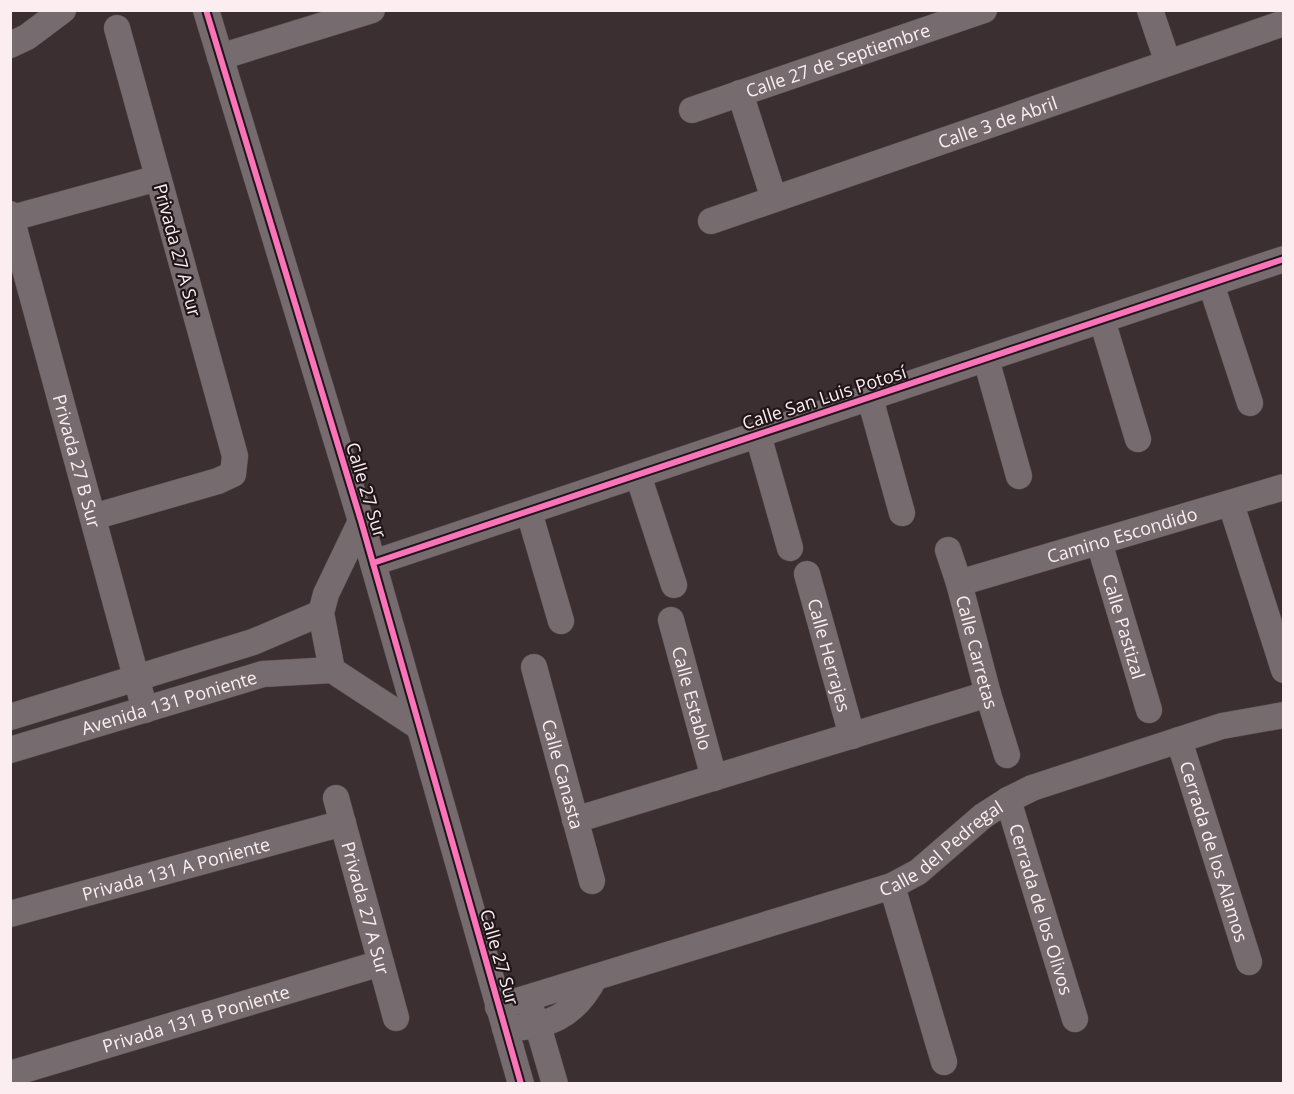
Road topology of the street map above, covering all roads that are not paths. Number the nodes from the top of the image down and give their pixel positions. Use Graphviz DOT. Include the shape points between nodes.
graph roads {
  1 [pos="63,10"];
  2 [pos="206,10"];
  3 [pos="372,10"];
  4 [pos="984,10"];
  5 [pos="1150,10"];
  6 [pos="1284,23"];
  7 [pos="117,28"];
  8 [pos="10,45"];
  9 [pos="220,57"];
  10 [pos="1168,63"];
  11 [pos="740,93"];
  12 [pos="692,110"];
  13 [pos="158,178"];
  14 [pos="774,199"];
  15 [pos="11,216"];
  16 [pos="711,221"];
  17 [pos="1284,259"];
  18 [pos="1211,284"];
  19 [pos="1102,320"];
  20 [pos="986,359"];
  21 [pos="870,398"];
  22 [pos="1250,403"];
  23 [pos="758,435"];
  24 [pos="1138,439"];
  25 [pos="638,475"];
  26 [pos="1019,476"];
  27 [pos="1284,487"];
  28 [pos="1231,504"];
  29 [pos="529,512"];
  30 [pos="902,513"];
  31 [pos="93,517"];
  32 [pos="361,522"];
  33 [pos="1099,542"];
  34 [pos="790,548"];
  35 [pos="948,550"];
  36 [pos="373,563"];
  37 [pos="807,574"];
  38 [pos="959,583"];
  39 [pos="674,585"];
  40 [pos="321,613"];
  41 [pos="670,620"];
  42 [pos="561,621"];
  43 [pos="534,667"];
  44 [pos="332,670"];
  45 [pos="1284,670"];
  46 [pos="137,678"];
  47 [pos="988,694"];
  48 [pos="145,710"];
  49 [pos="1149,711"];
  50 [pos="1284,715"];
  51 [pos="10,717"];
  52 [pos="419,727"];
  53 [pos="852,736"];
  54 [pos="1179,740"];
  55 [pos="10,750"];
  56 [pos="1007,755"];
  57 [pos="714,778"];
  58 [pos="336,798"];
  59 [pos="1008,800"];
  60 [pos="575,820"];
  61 [pos="343,823"];
  62 [pos="592,881"];
  63 [pos="892,886"];
  64 [pos="10,914"];
  65 [pos="1249,962"];
  66 [pos="381,963"];
  67 [pos="595,977"];
  68 [pos="524,999"];
  69 [pos="502,1017"];
  70 [pos="396,1018"];
  71 [pos="1075,1019"];
  72 [pos="538,1026"];
  73 [pos="944,1062"];
  74 [pos="10,1074"];
  75 [pos="521,1083"];
  76 [pos="555,1083"];
  1 -- 8 [label="street"];
  2 -- 9 [label="street, Calle 27 Sur"];
  3 -- 9 [label="street"];
  4 -- 11 [label="street, Calle 27 de Septiembre"];
  5 -- 10 [label="street"];
  6 -- 10 [label="street, Calle 3 de Abril"];
  7 -- 13 [label="street, Privada 27 A Sur"];
  9 -- 32 [label="street, Calle 27 Sur"];
  10 -- 14 [label="street, Calle 3 de Abril"];
  11 -- 12 [label="street, Calle 27 de Septiembre"];
  11 -- 14 [label="street"];
  13 -- 15 [label="street"];
  13 -- 31 [label="street, Privada 27 A Sur" via="235,456 233,474"];
  14 -- 16 [label="street, Calle 3 de Abril"];
  15 -- 31 [label="street, Privada 27 B Sur"];
  17 -- 18 [label="street, Calle San Luis Potosí"];
  18 -- 19 [label="street, Calle San Luis Potosí"];
  18 -- 22 [label="street"];
  19 -- 20 [label="street, Calle San Luis Potosí"];
  19 -- 24 [label="street"];
  20 -- 21 [label="street, Calle San Luis Potosí"];
  20 -- 26 [label="street"];
  21 -- 23 [label="street, Calle San Luis Potosí"];
  21 -- 30 [label="street"];
  23 -- 25 [label="street, Calle San Luis Potosí"];
  23 -- 34 [label="street"];
  25 -- 29 [label="street, Calle San Luis Potosí"];
  25 -- 39 [label="street"];
  27 -- 28 [label="street, Camino Escondido"];
  28 -- 33 [label="street, Camino Escondido"];
  28 -- 45 [label="street"];
  29 -- 36 [label="street, Calle San Luis Potosí"];
  29 -- 42 [label="street"];
  31 -- 46 [label="street, Privada 27 B Sur"];
  32 -- 36 [label="street, Calle 27 Sur"];
  32 -- 40 [label="street" via="326,594"];
  33 -- 38 [label="street, Camino Escondido"];
  33 -- 49 [label="street, Calle Pastizal"];
  35 -- 38 [label="street, Calle Carretas"];
  36 -- 52 [label="street, Calle 27 Sur"];
  37 -- 53 [label="street, Calle Herrajes"];
  38 -- 47 [label="street, Calle Carretas"];
  40 -- 44 [label="street"];
  40 -- 46 [label="street, Avenida 131 Poniente" via="253,642"];
  41 -- 57 [label="street, Calle Establo"];
  43 -- 60 [label="street, Calle Canasta"];
  44 -- 48 [label="street, Avenida 131 Poniente" via="263,674"];
  44 -- 52 [label="street"];
  46 -- 48 [label="street, Privada 27 B Sur"];
  46 -- 51 [label="street, Avenida 131 Poniente"];
  47 -- 53 [label="street"];
  47 -- 56 [label="street, Calle Carretas"];
  48 -- 55 [label="street, Avenida 131 Poniente"];
  50 -- 54 [label="street, Calle del Pedregal" via="1222,726"];
  52 -- 69 [label="street, Calle 27 Sur"];
  53 -- 57 [label="street"];
  54 -- 59 [label="street, Calle del Pedregal" via="1032,788"];
  54 -- 65 [label="street, Cerrada de los Alamos"];
  57 -- 60 [label="street"];
  58 -- 61 [label="street, Privada 27 A Sur"];
  59 -- 63 [label="street, Calle del Pedregal" via="983,816 918,872"];
  59 -- 71 [label="street, Cerrada de los Olivos"];
  60 -- 62 [label="street, Calle Canasta"];
  61 -- 64 [label="street, Privada 131 A Poniente"];
  61 -- 66 [label="street, Privada 27 A Sur"];
  63 -- 67 [label="street, Calle del Pedregal"];
  63 -- 73 [label="street"];
  66 -- 70 [label="street, Privada 27 A Sur"];
  66 -- 74 [label="street, Privada 131 B Poniente"];
  67 -- 68 [label="street, Calle del Pedregal"];
  67 -- 72 [label="street" via="570,1010"];
  68 -- 69 [label="street, Calle del Pedregal"];
  68 -- 72 [label="street"];
  69 -- 72 [label="street" via="522,1028"];
  69 -- 75 [label="street, Calle 27 Sur"];
  72 -- 76 [label="street"];
}
